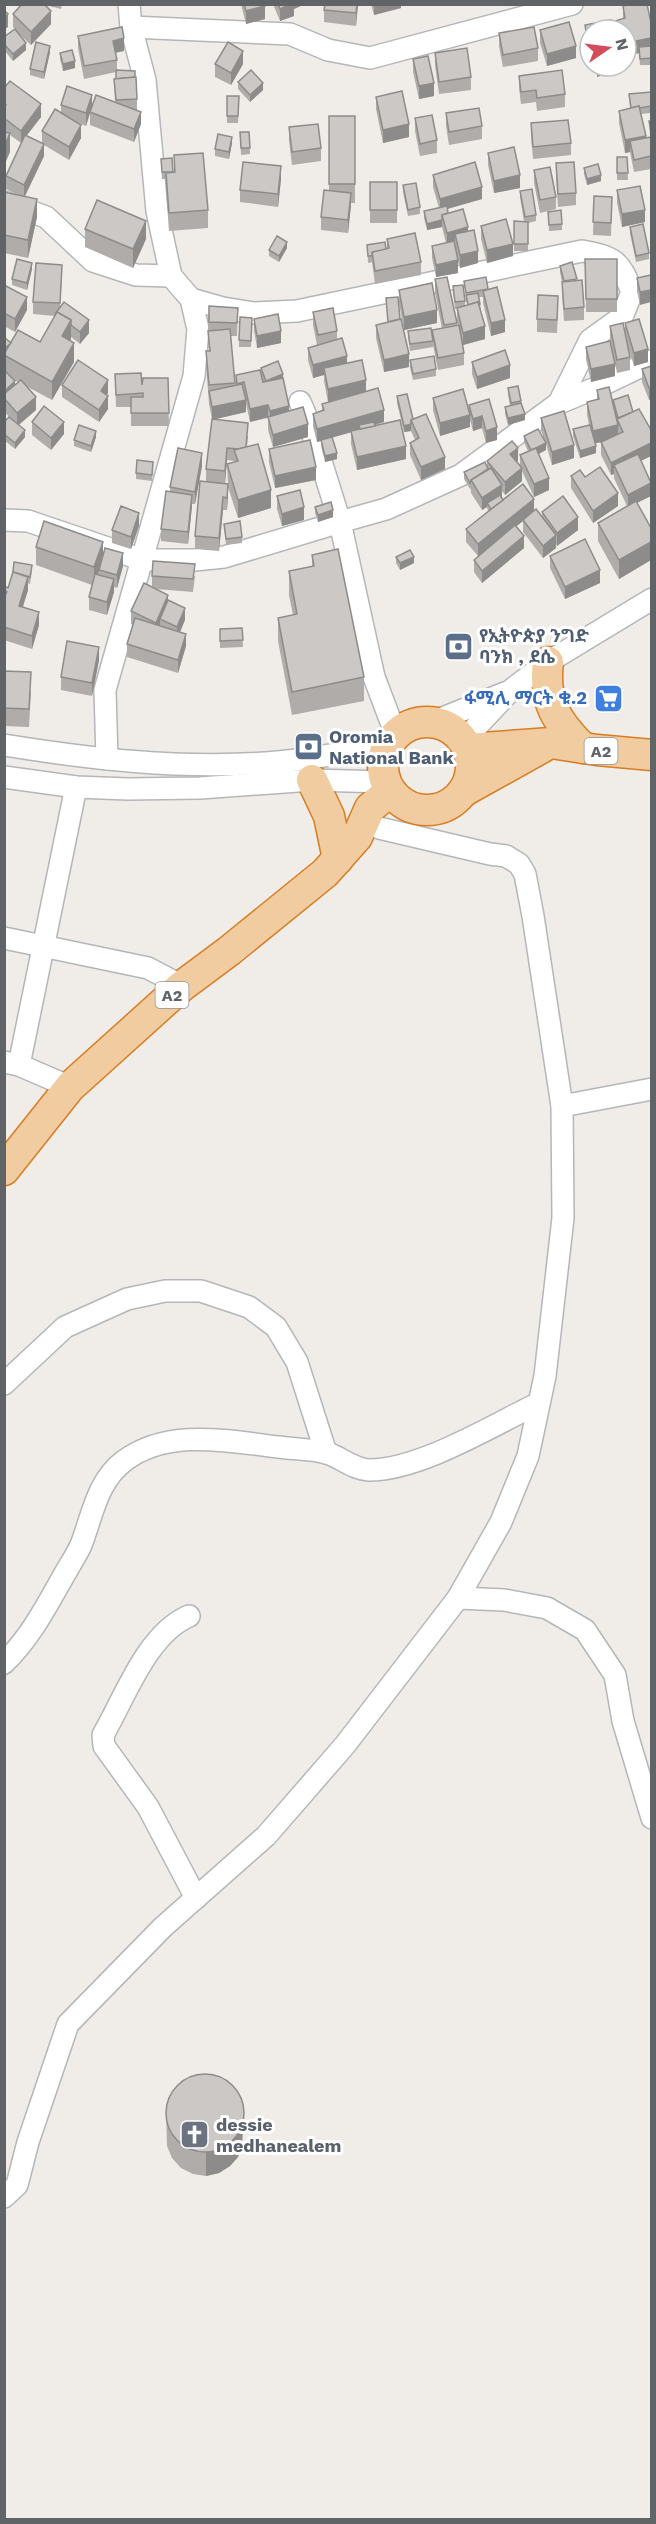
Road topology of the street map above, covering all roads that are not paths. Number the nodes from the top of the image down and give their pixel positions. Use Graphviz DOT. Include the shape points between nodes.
graph roads {
  1 [pos="129,4"];
  2 [pos="572,4"];
  3 [pos="131,27"];
  4 [pos="4,202"];
  5 [pos="171,276"];
  6 [pos="191,299"];
  7 [pos="651,361"];
  8 [pos="300,402"];
  9 [pos="559,403"];
  10 [pos="4,520"];
  11 [pos="340,522"];
  12 [pos="143,560"];
  13 [pos="651,599"];
  14 [pos="548,662"];
  15 [pos="511,690"];
  16 [pos="433,722"];
  17 [pos="393,740"];
  18 [pos="551,743"];
  19 [pos="4,745"];
  20 [pos="465,745"];
  21 [pos="583,748"];
  22 [pos="651,755"];
  23 [pos="107,759"];
  24 [pos="4,777"];
  25 [pos="312,780"];
  26 [pos="76,787"];
  27 [pos="464,791"];
  28 [pos="395,793"];
  29 [pos="358,841"];
  30 [pos="4,939"];
  31 [pos="42,946"];
  32 [pos="182,986"];
  33 [pos="12,1063"];
  34 [pos="70,1087"];
  35 [pos="651,1089"];
  36 [pos="562,1106"];
  37 [pos="4,1170"];
  38 [pos="4,1384"];
  39 [pos="537,1404"];
  40 [pos="326,1453"];
  41 [pos="458,1598"];
  42 [pos="189,1616"];
  43 [pos="4,1663"];
  44 [pos="651,1818"];
  45 [pos="196,1898"];
  46 [pos="4,2197"];
  1 -- 3 [label="street"];
  2 -- 3 [label="street" via="370,58 328,50 290,34"];
  3 -- 5 [label="street" via="145,80 157,212"];
  4 -- 5 [label="street" via="46,217 93,261 136,275"];
  5 -- 6 [label="street"];
  6 -- 9 [label="street" via="254,313 297,311 582,251 602,255 622,266 632,292 622,317 590,340"];
  6 -- 12 [label="street" via="198,329 194,376"];
  7 -- 9 [label="street"];
  8 -- 11 [label="street"];
  9 -- 11 [label="street" via="460,476 386,509"];
  10 -- 12 [label="street" via="28,521"];
  11 -- 12 [label="street" via="224,557"];
  11 -- 17 [label="street" via="374,676"];
  12 -- 23 [label="street" via="105,690"];
  13 -- 14 [label="street"];
  14 -- 15 [label="street"];
  14 -- 21 [label="highway" via="545,684 551,707 562,726"];
  15 -- 16 [label="street"];
  15 -- 20 [label="street"];
  16 -- 17 [label="highway" via="407,727"];
  16 -- 20 [label="highway" via="449,729"];
  17 -- 23 [label="street" via="323,757 265,763 176,765"];
  17 -- 28 [label="highway" via="383,770"];
  18 -- 20 [label="highway, A2"];
  18 -- 21 [label="highway, A2"];
  18 -- 27 [label="highway"];
  19 -- 23 [label="street"];
  20 -- 27 [label="highway" via="471,764"];
  21 -- 22 [label="highway, A2"];
  24 -- 26 [label="street"];
  25 -- 26 [label="street" via="200,788"];
  25 -- 28 [label="street"];
  25 -- 29 [label="highway" via="329,816"];
  26 -- 31 [label="street"];
  27 -- 28 [label="highway" via="439,809 424,811"];
  28 -- 29 [label="highway, A2" via="370,808"];
  29 -- 32 [label="highway, A2" via="325,873"];
  29 -- 36 [label="street" via="506,856 519,864 525,874 533,916"];
  30 -- 31 [label="street"];
  31 -- 32 [label="street" via="148,968"];
  31 -- 33 [label="street"];
  32 -- 34 [label="highway, A2"];
  33 -- 34 [label="street"];
  34 -- 37 [label="highway, A2"];
  35 -- 36 [label="street"];
  36 -- 39 [label="street" via="563,1218 546,1366"];
  38 -- 40 [label="street" via="65,1327 127,1299 165,1291 201,1291 249,1307 276,1327 297,1362"];
  39 -- 40 [label="street" via="427,1457 389,1468 366,1470"];
  39 -- 41 [label="street" via="528,1456 501,1522"];
  40 -- 43 [label="street" via="209,1438 143,1449 122,1462 108,1479 81,1546 41,1618"];
  41 -- 44 [label="street" via="504,1600 547,1608 585,1630 615,1675 623,1721"];
  41 -- 45 [label="street" via="345,1745 273,1828"];
  42 -- 45 [label="street" via="169,1628 135,1673 103,1735 104,1746 148,1807"];
  45 -- 46 [label="street" via="68,2024 17,2185"];
}
